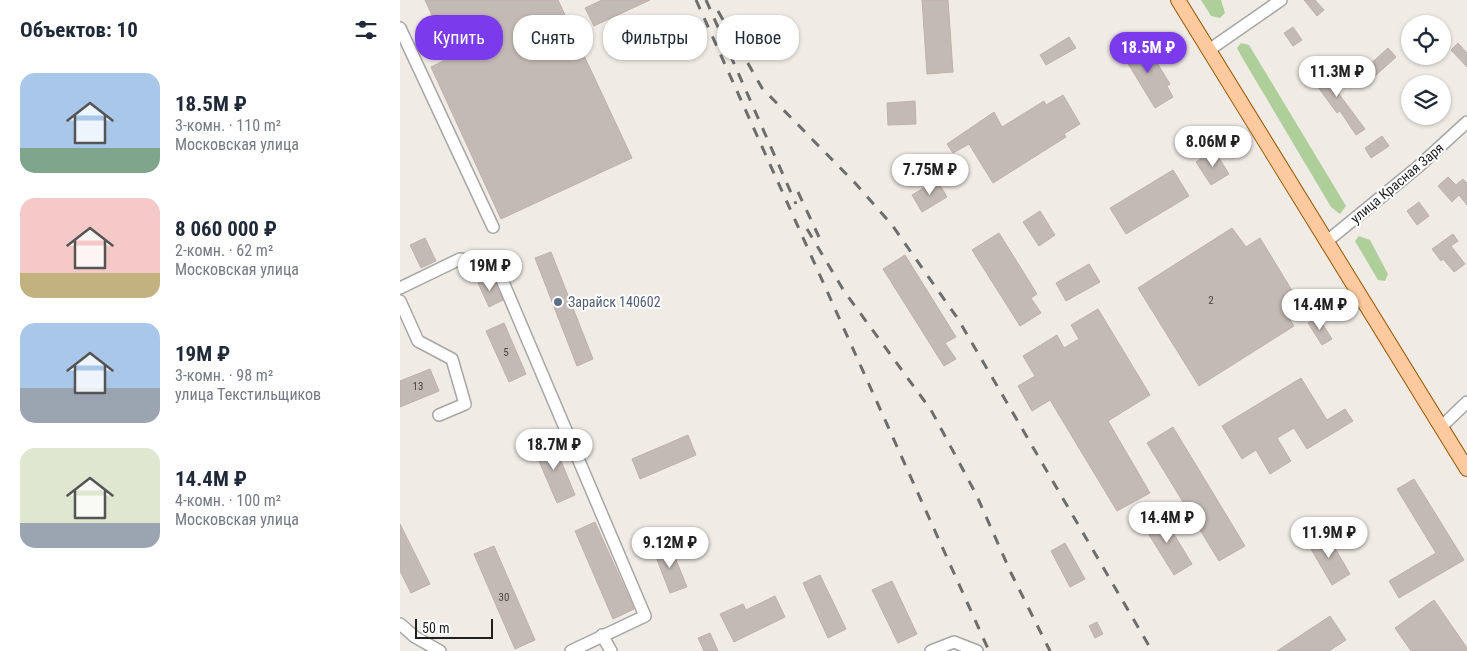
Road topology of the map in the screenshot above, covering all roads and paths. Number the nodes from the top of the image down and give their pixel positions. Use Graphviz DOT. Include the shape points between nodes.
graph roads {
  1 [pos="1178,0"];
  2 [pos="1281,0"];
  3 [pos="400,28"];
  4 [pos="1209,50"];
  5 [pos="1467,122"];
  6 [pos="493,227"];
  7 [pos="1326,242"];
  8 [pos="400,288"];
  9 [pos="400,301"];
  10 [pos="1467,402"];
  11 [pos="439,415"];
  12 [pos="1441,427"];
  13 [pos="1467,468"];
  14 [pos="400,624"];
  15 [pos="602,635"];
  16 [pos="440,651"];
  17 [pos="572,651"];
  18 [pos="611,651"];
  19 [pos="930,651"];
  20 [pos="977,651"];
  1 -- 4 [label="main road"];
  2 -- 4 [label="street"];
  3 -- 6 [label="street"];
  4 -- 7 [label="main road"];
  5 -- 7 [label="street, улица Красная Заря" via="1420,166"];
  7 -- 12 [label="main road"];
  8 -- 15 [label="street" via="460,259 488,263 497,268 645,616"];
  9 -- 11 [label="street" via="418,341 452,359 465,404"];
  10 -- 12 [label="street"];
  12 -- 13 [label="main road"];
  14 -- 16 [label="street"];
  15 -- 17 [label="street"];
  15 -- 18 [label="street"];
  19 -- 20 [label="street" via="954,642"];
}
